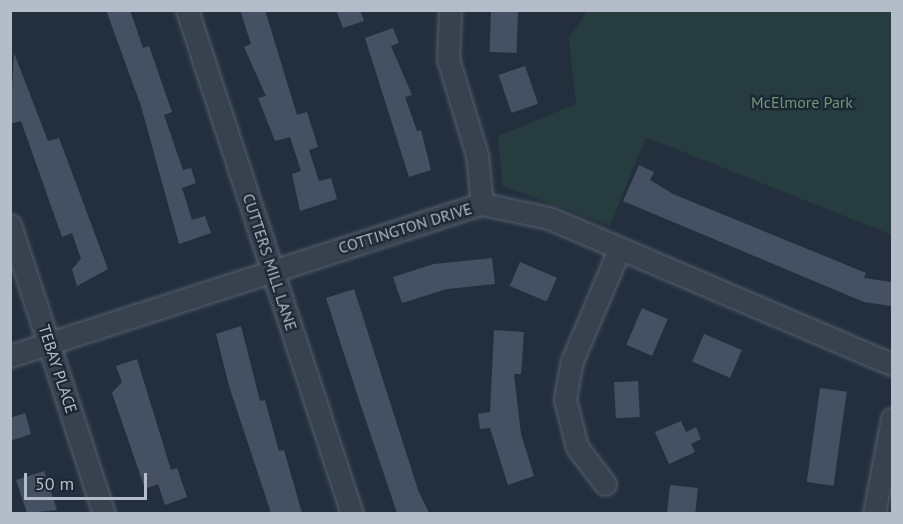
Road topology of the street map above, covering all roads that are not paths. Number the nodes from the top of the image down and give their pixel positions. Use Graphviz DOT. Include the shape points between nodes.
graph roads {
  1 [pos="187,10"];
  2 [pos="450,10"];
  3 [pos="482,204"];
  4 [pos="10,225"];
  5 [pos="618,252"];
  6 [pos="273,270"];
  7 [pos="49,343"];
  8 [pos="10,356"];
  9 [pos="892,364"];
  10 [pos="892,419"];
  11 [pos="605,484"];
  12 [pos="104,513"];
  13 [pos="352,513"];
  14 [pos="874,513"];
  1 -- 6 [label="street, CUTTERS MILL LANE"];
  2 -- 3 [label="street" via="448,59 477,155"];
  3 -- 5 [label="street, COTTINGTON DRIVE" via="549,218"];
  3 -- 6 [label="street, COTTINGTON DRIVE"];
  4 -- 7 [label="street, TEBAY PLACE"];
  5 -- 9 [label="street, COTTINGTON DRIVE"];
  5 -- 11 [label="street" via="572,361 565,399 577,447"];
  6 -- 7 [label="street, COTTINGTON DRIVE"];
  6 -- 13 [label="street, CUTTERS MILL LANE"];
  7 -- 8 [label="street, COTTINGTON DRIVE"];
  7 -- 12 [label="street, TEBAY PLACE"];
  10 -- 14 [label="street"];
}
